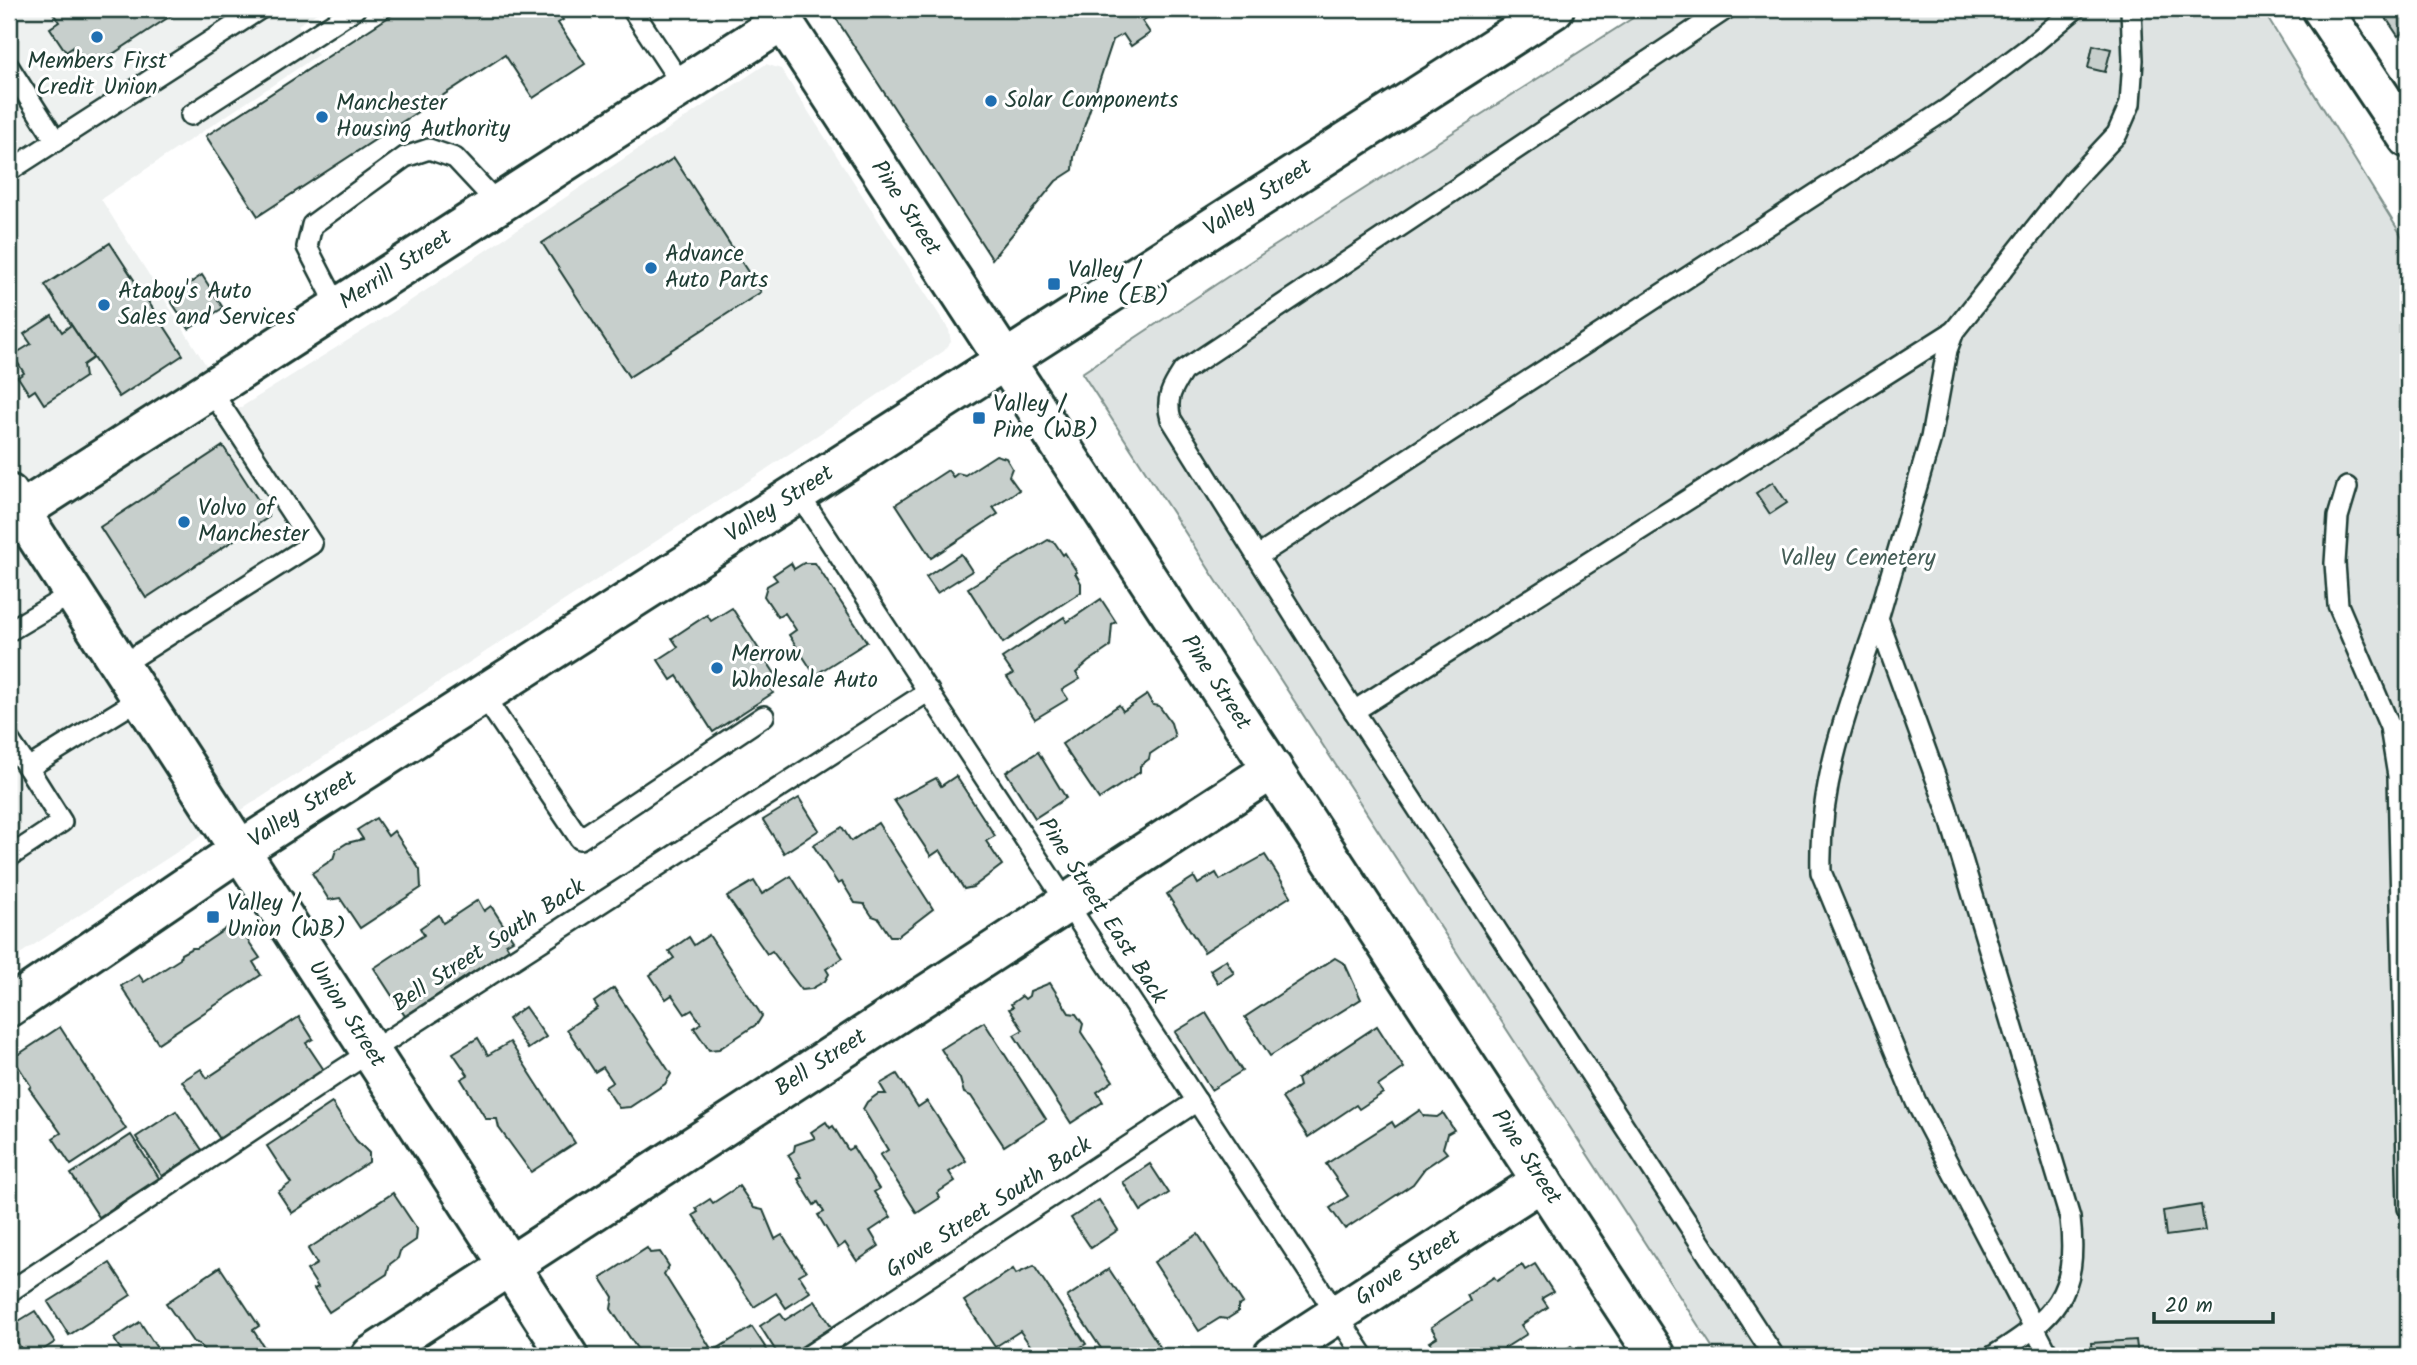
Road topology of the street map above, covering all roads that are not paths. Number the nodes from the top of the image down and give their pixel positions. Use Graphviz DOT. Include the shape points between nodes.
graph roads {
  1 [pos="260,9"];
  2 [pos="355,9"];
  3 [pos="632,9"];
  4 [pos="1554,9"];
  5 [pos="1726,9"];
  6 [pos="2075,9"];
  7 [pos="2131,9"];
  8 [pos="2322,9"];
  9 [pos="779,15"];
  10 [pos="9,67"];
  11 [pos="682,85"];
  12 [pos="191,115"];
  13 [pos="2408,138"];
  14 [pos="56,141"];
  15 [pos="9,171"];
  16 [pos="498,204"];
  17 [pos="338,307"];
  18 [pos="1954,331"];
  19 [pos="1002,360"];
  20 [pos="210,389"];
  21 [pos="2347,487"];
  22 [pos="798,493"];
  23 [pos="13,509"];
  24 [pos="1258,556"];
  25 [pos="73,593"];
  26 [pos="1878,618"];
  27 [pos="9,631"];
  28 [pos="120,666"];
  29 [pos="929,691"];
  30 [pos="484,695"];
  31 [pos="141,698"];
  32 [pos="1354,711"];
  33 [pos="764,716"];
  34 [pos="9,740"];
  35 [pos="28,768"];
  36 [pos="1273,769"];
  37 [pos="240,850"];
  38 [pos="9,857"];
  39 [pos="1067,903"];
  40 [pos="9,1007"];
  41 [pos="370,1052"];
  42 [pos="1197,1101"];
  43 [pos="1542,1181"];
  44 [pos="2408,1208"];
  45 [pos="509,1266"];
  46 [pos="9,1292"];
  47 [pos="1337,1315"];
  48 [pos="2034,1331"];
  49 [pos="371,1356"];
  50 [pos="568,1356"];
  51 [pos="808,1356"];
  52 [pos="1273,1356"];
  53 [pos="1364,1356"];
  54 [pos="1657,1356"];
  55 [pos="1773,1356"];
  56 [pos="1993,1356"];
  57 [pos="2049,1356"];
  1 -- 14 [label="lane"];
  2 -- 12 [label="lane"];
  3 -- 11 [label="lane"];
  4 -- 19 [label="street, Valley Street"];
  5 -- 24 [label="lane" via="1184,371 1171,390 1167,406 1171,419"];
  6 -- 24 [label="lane" via="1947,109"];
  7 -- 18 [label="lane" via="2130,104 2117,134 2072,182"];
  8 -- 13 [label="street"];
  9 -- 11 [label="street, Merrill Street"];
  9 -- 19 [label="street, Pine Street"];
  10 -- 14 [label="lane"];
  11 -- 16 [label="street, Merrill Street"];
  14 -- 15 [label="lane"];
  16 -- 17 [label="street, Merrill Street"];
  16 -- 17 [label="lane" via="455,158 429,149 405,157 312,225 307,247"];
  17 -- 20 [label="street, Merrill Street"];
  18 -- 26 [label="lane" via="1931,438"];
  18 -- 32 [label="lane"];
  19 -- 22 [label="street, Valley Street"];
  19 -- 36 [label="street, Pine Street"];
  20 -- 23 [label="street, Merrill Street"];
  20 -- 28 [label="lane" via="312,544"];
  21 -- 44 [label="lane" via="2338,517 2338,605 2390,727 2398,776"];
  22 -- 29 [label="lane, Pine Street East Back"];
  22 -- 30 [label="street, Valley Street"];
  23 -- 25 [label="street, Union Street"];
  24 -- 32 [label="lane"];
  25 -- 27 [label="lane"];
  25 -- 28 [label="street, Union Street"];
  26 -- 48 [label="lane" via="1947,806 2070,1218 2073,1269 2051,1314"];
  26 -- 48 [label="lane" via="1830,764 1820,834 1821,872 1916,1102"];
  28 -- 31 [label="street, Union Street"];
  29 -- 39 [label="lane, Pine Street East Back"];
  29 -- 41 [label="lane, Bell Street South Back"];
  30 -- 33 [label="lane" via="580,839"];
  30 -- 37 [label="street, Valley Street"];
  31 -- 35 [label="lane"];
  31 -- 37 [label="street, Union Street"];
  32 -- 55 [label="lane"];
  34 -- 35 [label="lane"];
  35 -- 38 [label="lane" via="62,822"];
  36 -- 39 [label="street, Bell Street"];
  36 -- 43 [label="street, Pine Street"];
  37 -- 40 [label="street, Valley Street"];
  37 -- 41 [label="street, Union Street"];
  39 -- 42 [label="lane, Pine Street East Back"];
  39 -- 45 [label="street, Bell Street"];
  41 -- 45 [label="street, Union Street"];
  41 -- 46 [label="lane, Bell Street South Back"];
  42 -- 47 [label="lane, Pine Street East Back"];
  42 -- 51 [label="lane, Grove Street South Back"];
  43 -- 47 [label="street, Grove Street"];
  43 -- 54 [label="street, Pine Street"];
  45 -- 49 [label="street, Bell Street"];
  45 -- 50 [label="street, Union Street"];
  47 -- 52 [label="street, Grove Street"];
  47 -- 53 [label="lane, Pine Street East Back"];
  48 -- 56 [label="lane"];
  48 -- 57 [label="lane"];
}
